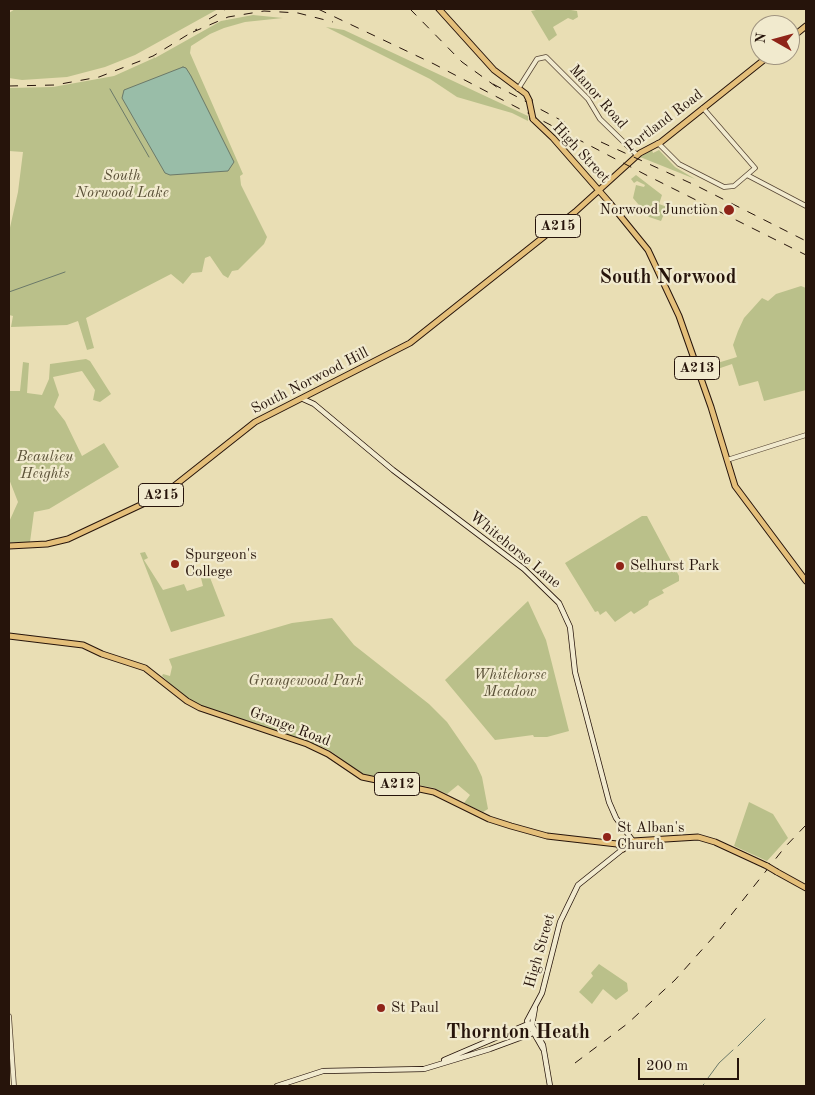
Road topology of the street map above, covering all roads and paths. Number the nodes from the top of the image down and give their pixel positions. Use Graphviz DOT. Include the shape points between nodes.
graph roads {
  1 [pos="439,9"];
  2 [pos="757,65"];
  3 [pos="518,88"];
  4 [pos="702,108"];
  5 [pos="658,143"];
  6 [pos="638,155"];
  7 [pos="747,175"];
  8 [pos="600,191"];
  9 [pos="806,206"];
  10 [pos="317,392"];
  11 [pos="303,399"];
  12 [pos="314,404"];
  13 [pos="806,435"];
  14 [pos="727,460"];
  15 [pos="9,546"];
  16 [pos="806,581"];
  17 [pos="9,636"];
  18 [pos="633,841"];
  19 [pos="623,849"];
  20 [pos="806,888"];
  21 [pos="9,1016"];
  22 [pos="530,1025"];
  23 [pos="513,1031"];
  24 [pos="534,1033"];
  25 [pos="516,1040"];
  26 [pos="424,1069"];
  27 [pos="14,1086"];
  28 [pos="277,1086"];
  29 [pos="550,1086"];
  1 -- 3 [label="main road, A213" via="494,70"];
  2 -- 4 [label="main road, Portland Road / A215"];
  3 -- 6 [label="street, Manor Road" via="536,60 542,56 547,58 590,102 600,120"];
  3 -- 8 [label="main road, High Street / A213, bridge" via="529,100 533,120"];
  4 -- 5 [label="main road, Portland Road / A215"];
  4 -- 7 [label="street" via="755,168"];
  5 -- 6 [label="main road, Portland Road / A215"];
  5 -- 7 [label="street" via="677,163 724,187 733,186"];
  6 -- 8 [label="main road, Portland Road / A215"];
  7 -- 9 [label="street"];
  8 -- 10 [label="main road, South Norwood Hill / A215" via="421,336"];
  8 -- 14 [label="main road, High Street / A213" via="648,250 662,278 690,346"];
  10 -- 11 [label="main road, South Norwood Hill / A215"];
  10 -- 12 [label="main road"];
  11 -- 12 [label="main road, Whitehorse Lane"];
  11 -- 15 [label="main road, South Norwood Hill / A215" via="256,422 176,486 129,511 68,539"];
  12 -- 18 [label="main road, Whitehorse Lane" via="393,470 524,569 559,603 568,618 575,672 609,802"];
  13 -- 14 [label="street"];
  14 -- 16 [label="main road, A213" via="739,492"];
  17 -- 19 [label="main road, Grange Road / A212" via="83,645 145,668 200,708 307,744 366,779 434,792 490,819 546,836 617,844"];
  18 -- 19 [label="main road, High Street"];
  18 -- 20 [label="main road, bridge" via="698,837 767,866"];
  19 -- 22 [label="main road, High Street" via="582,881 572,894 558,928 544,986 527,1019"];
  21 -- 27 [label="street"];
  22 -- 23 [label="main road"];
  22 -- 24 [label="main road"];
  23 -- 25 [label="main road"];
  23 -- 26 [label="main road"];
  24 -- 25 [label="main road"];
  24 -- 29 [label="main road" via="543,1045"];
  25 -- 26 [label="main road"];
  26 -- 28 [label="main road" via="323,1071"];
}
